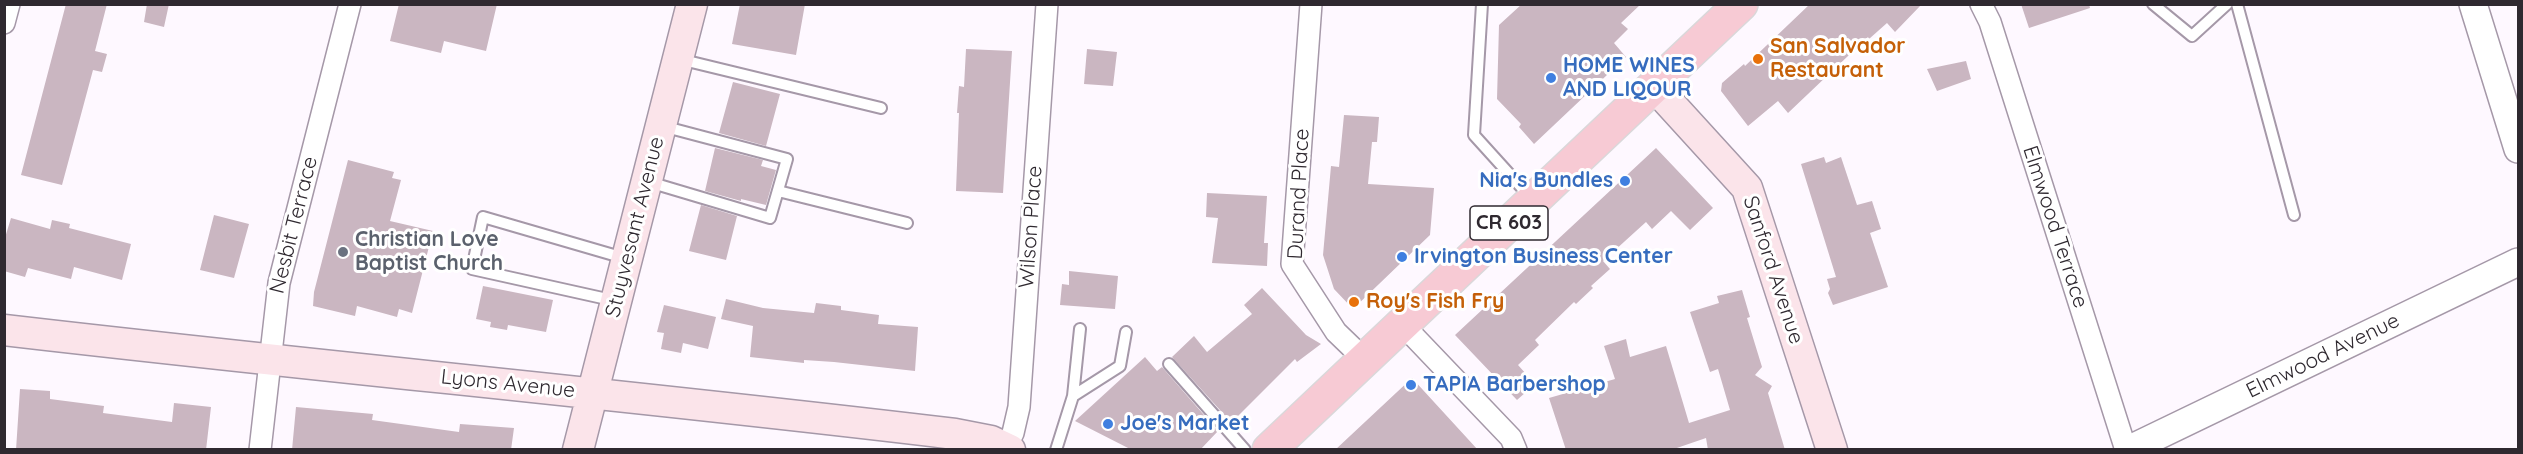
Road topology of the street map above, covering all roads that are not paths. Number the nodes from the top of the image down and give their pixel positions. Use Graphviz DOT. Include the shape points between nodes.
graph roads {
  1 [pos="9,4"];
  2 [pos="350,4"];
  3 [pos="692,4"];
  4 [pos="1047,4"];
  5 [pos="1311,4"];
  6 [pos="1482,4"];
  7 [pos="1741,4"];
  8 [pos="1981,4"];
  9 [pos="2227,4"];
  10 [pos="2237,4"];
  11 [pos="2473,4"];
  12 [pos="2152,5"];
  13 [pos="4,22"];
  14 [pos="678,59"];
  15 [pos="1654,86"];
  16 [pos="881,108"];
  17 [pos="662,126"];
  18 [pos="2518,148"];
  19 [pos="647,182"];
  20 [pos="778,191"];
  21 [pos="1533,201"];
  22 [pos="2294,215"];
  23 [pos="907,223"];
  24 [pos="627,258"];
  25 [pos="2518,262"];
  26 [pos="616,302"];
  27 [pos="1403,325"];
  28 [pos="1080,329"];
  29 [pos="4,330"];
  30 [pos="1126,332"];
  31 [pos="1364,359"];
  32 [pos="270,360"];
  33 [pos="1169,364"];
  34 [pos="593,392"];
  35 [pos="1073,396"];
  36 [pos="1016,449"];
  37 [pos="261,450"];
  38 [pos="578,450"];
  39 [pos="1056,450"];
  40 [pos="1245,450"];
  41 [pos="1269,450"];
  42 [pos="1516,450"];
  43 [pos="1832,450"];
  44 [pos="2127,450"];
  1 -- 13 [label="street"];
  2 -- 32 [label="street, Nesbit Terrace" via="279,283"];
  3 -- 14 [label="main road, Stuyvesant Avenue"];
  4 -- 36 [label="street, Wilson Place" via="1019,407 1013,433"];
  5 -- 31 [label="street, Durand Place" via="1292,264 1336,332"];
  6 -- 21 [label="lane" via="1474,135"];
  7 -- 15 [label="main road, CR 603"];
  8 -- 44 [label="street, Elmwood Terrace"];
  9 -- 12 [label="lane" via="2192,36"];
  10 -- 22 [label="lane"];
  11 -- 18 [label="street"];
  14 -- 16 [label="lane"];
  14 -- 17 [label="main road, Stuyvesant Avenue"];
  15 -- 21 [label="main road, CR 603"];
  15 -- 43 [label="main road, Sanford Avenue" via="1747,188"];
  17 -- 19 [label="main road, Stuyvesant Avenue"];
  17 -- 20 [label="lane" via="787,159"];
  19 -- 20 [label="lane" via="770,218"];
  19 -- 24 [label="main road, Stuyvesant Avenue"];
  20 -- 23 [label="lane"];
  21 -- 27 [label="main road, CR 603"];
  24 -- 26 [label="main road, Stuyvesant Avenue"];
  24 -- 26 [label="lane" via="483,217 472,270"];
  25 -- 44 [label="street, Elmwood Avenue"];
  26 -- 34 [label="main road, Stuyvesant Avenue"];
  27 -- 31 [label="main road, CR 603"];
  27 -- 42 [label="street" via="1511,438"];
  28 -- 35 [label="lane"];
  29 -- 32 [label="main road, Lyons Avenue"];
  30 -- 35 [label="lane" via="1120,366"];
  31 -- 41 [label="main road, CR 603"];
  32 -- 34 [label="main road, Lyons Avenue"];
  32 -- 37 [label="street, Nesbit Terrace"];
  33 -- 40 [label="lane"];
  34 -- 36 [label="main road, Lyons Avenue" via="956,434"];
  34 -- 38 [label="main road, Stuyvesant Avenue"];
  35 -- 39 [label="lane"];
}
